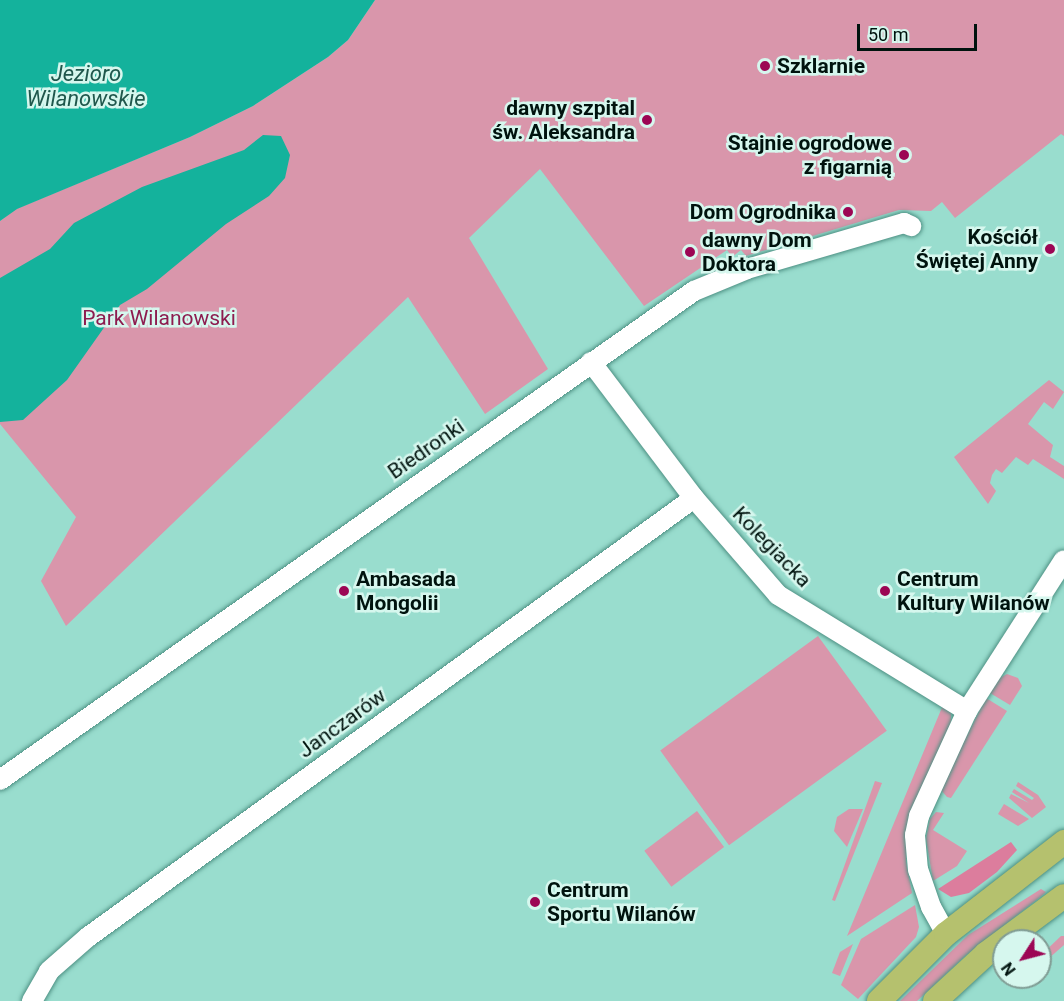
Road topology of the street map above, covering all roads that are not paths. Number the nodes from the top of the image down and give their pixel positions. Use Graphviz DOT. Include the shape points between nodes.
graph roads {
  1 [pos="911,226"];
  2 [pos="591,362"];
  3 [pos="694,498"];
  4 [pos="1064,560"];
  5 [pos="967,711"];
  6 [pos="0,780"];
  7 [pos="1064,842"];
  8 [pos="1064,896"];
  9 [pos="946,933"];
  10 [pos="32,1001"];
  11 [pos="879,1001"];
  12 [pos="935,1001"];
  1 -- 2 [label="street, Biedronki" via="904,223 706,285"];
  2 -- 3 [label="street, Kolegiacka"];
  2 -- 6 [label="street, Biedronki"];
  3 -- 5 [label="street, Kolegiacka" via="778,595"];
  3 -- 10 [label="street, Janczarów" via="88,937 49,970"];
  4 -- 5 [label="street"];
  5 -- 9 [label="street" via="928,792 915,835 921,881"];
  7 -- 9 [label="main road"];
  8 -- 12 [label="main road"];
  9 -- 11 [label="main road"];
}
